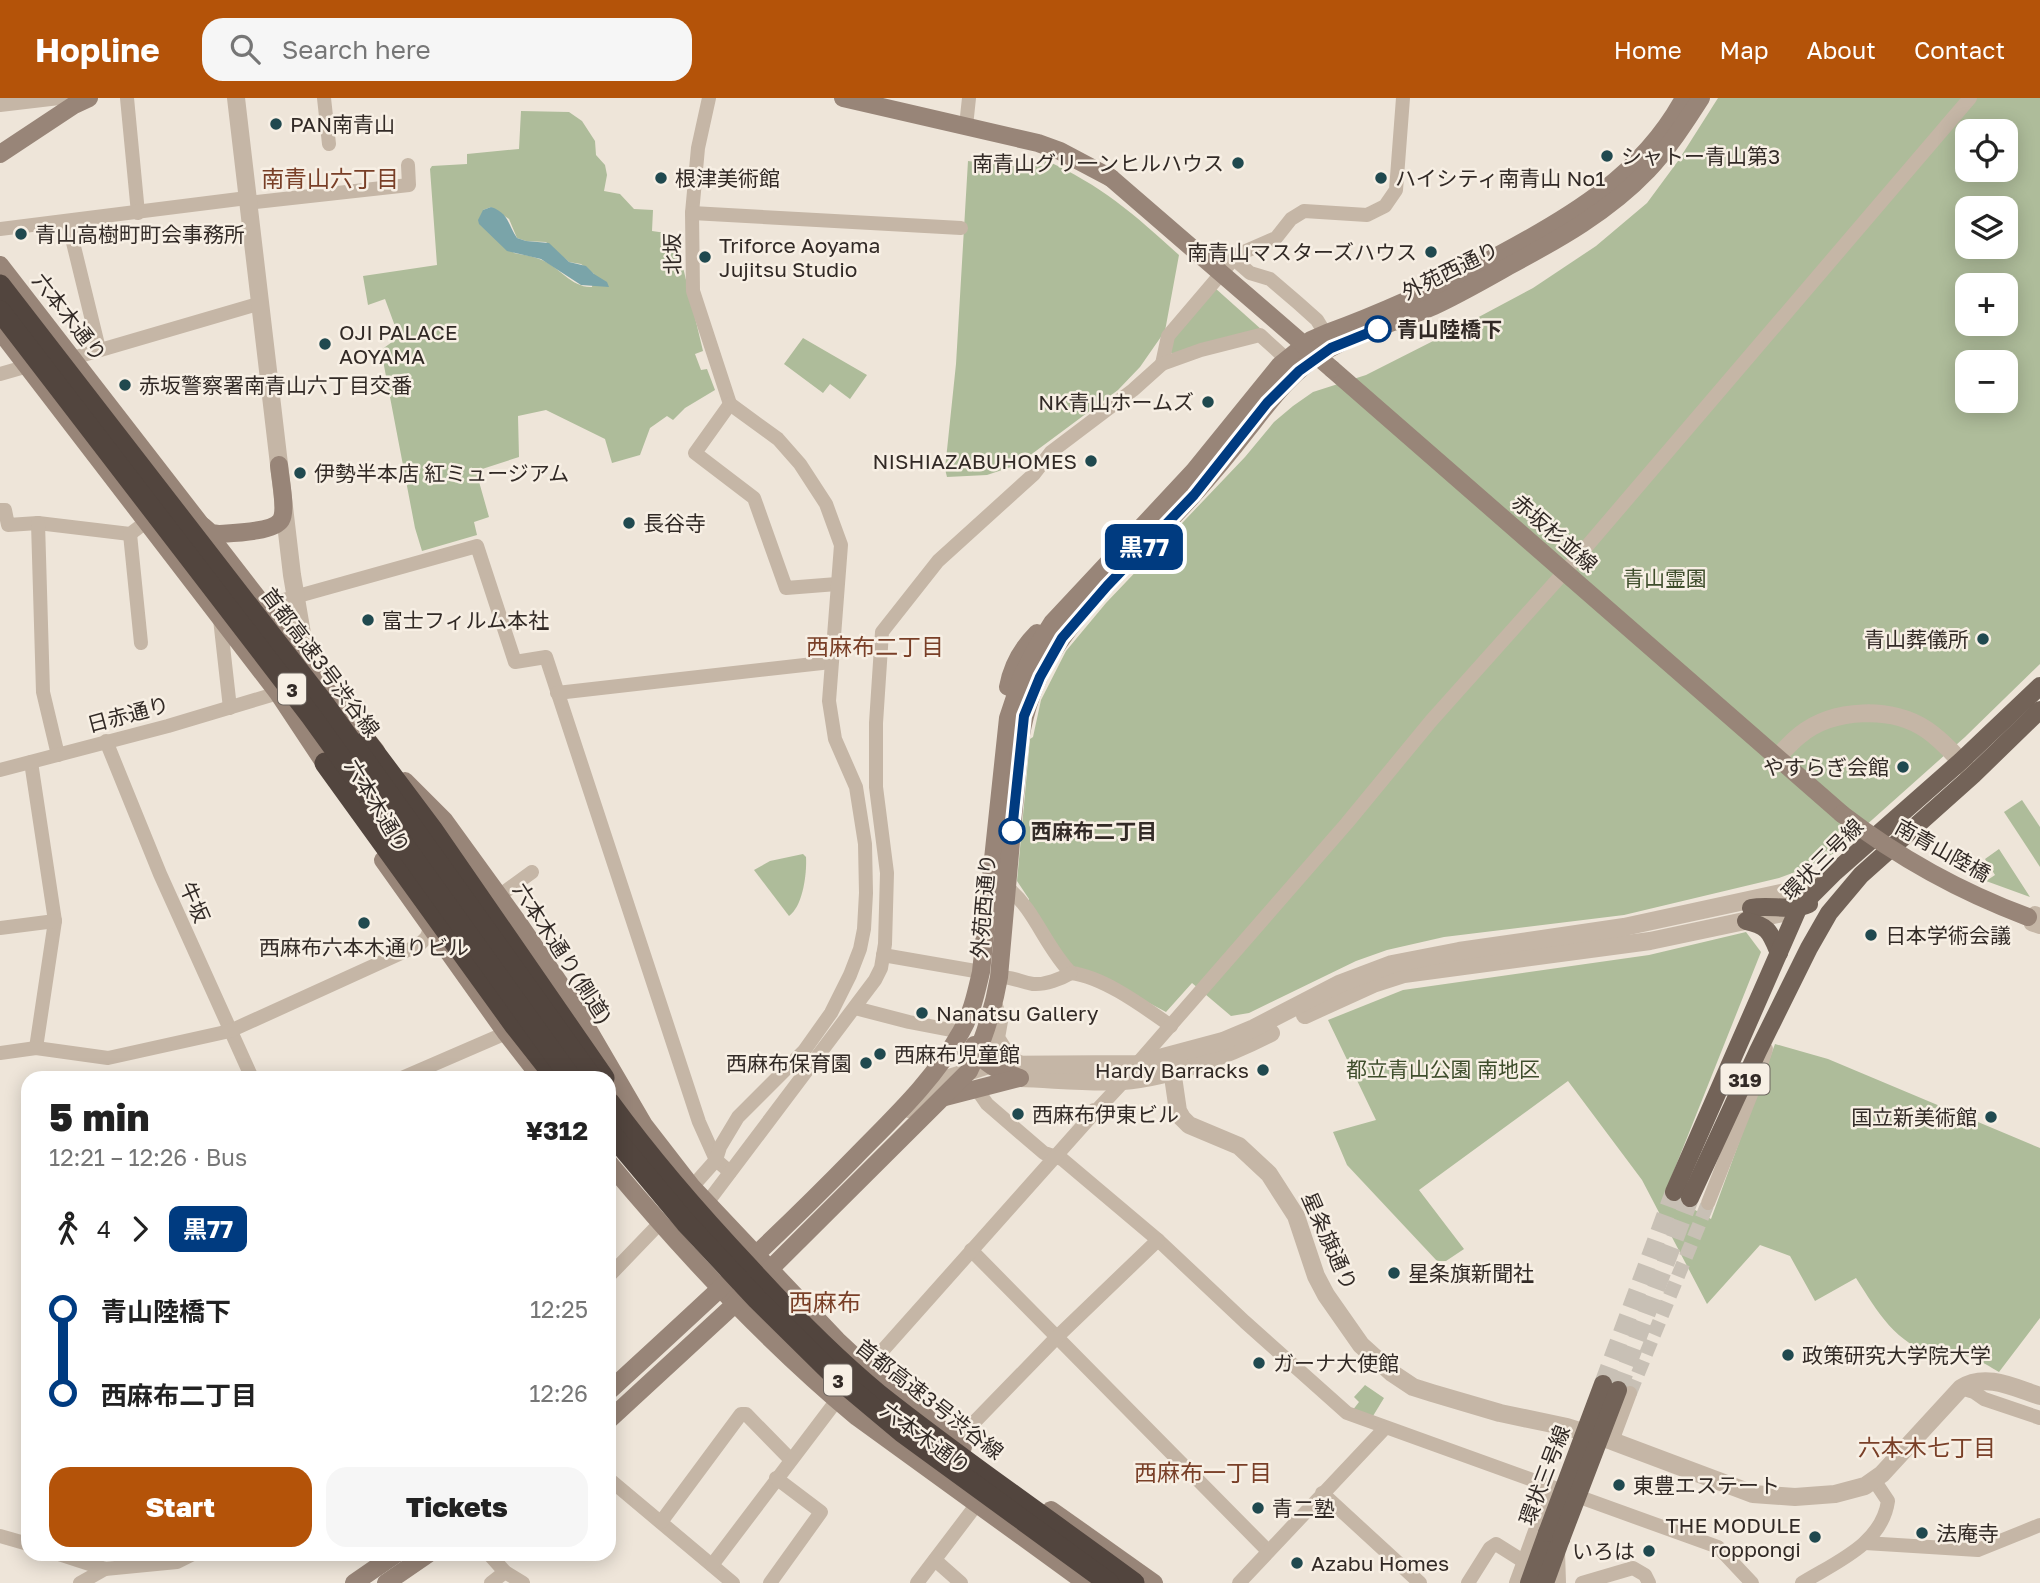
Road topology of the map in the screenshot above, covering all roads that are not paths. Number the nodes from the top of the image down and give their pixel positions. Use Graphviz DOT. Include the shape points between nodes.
graph roads {
  1 [pos="127,98"];
  2 [pos="236,98"];
  3 [pos="324,98"];
  4 [pos="709,98"];
  5 [pos="843,98"];
  6 [pos="969,98"];
  7 [pos="1403,98"];
  8 [pos="1684,98"];
  9 [pos="1701,98"];
  10 [pos="1970,98"];
  11 [pos="81,102"];
  12 [pos="0,105"];
  13 [pos="966,126"];
  14 [pos="329,144"];
  15 [pos="0,154"];
  16 [pos="408,165"];
  17 [pos="248,200"];
  18 [pos="138,213"];
  19 [pos="692,213"];
  20 [pos="68,222"];
  21 [pos="961,228"];
  22 [pos="0,229"];
  23 [pos="1234,259"];
  24 [pos="0,265"];
  25 [pos="0,285"];
  26 [pos="0,296"];
  27 [pos="261,303"];
  28 [pos="0,311"];
  29 [pos="0,331"];
  30 [pos="1329,340"];
  31 [pos="99,349"];
  32 [pos="73,358"];
  33 [pos="1162,364"];
  34 [pos="1293,365"];
  35 [pos="28,366"];
  36 [pos="0,374"];
  37 [pos="730,404"];
  38 [pos="279,465"];
  39 [pos="0,510"];
  40 [pos="196,518"];
  41 [pos="38,523"];
  42 [pos="146,523"];
  43 [pos="130,534"];
  44 [pos="1564,572"];
  45 [pos="838,584"];
  46 [pos="257,597"];
  47 [pos="295,598"];
  48 [pos="216,613"];
  49 [pos="141,643"];
  50 [pos="831,662"];
  51 [pos="310,668"];
  52 [pos="295,680"];
  53 [pos="2040,687"];
  54 [pos="557,693"];
  55 [pos="272,695"];
  56 [pos="230,708"];
  57 [pos="2040,710"];
  58 [pos="106,741"];
  59 [pos="366,741"];
  60 [pos="58,755"];
  61 [pos="1777,758"];
  62 [pos="1961,761"];
  63 [pos="31,762"];
  64 [pos="325,763"];
  65 [pos="0,769"];
  66 [pos="1973,775"];
  67 [pos="1842,814"];
  68 [pos="1908,832"];
  69 [pos="427,833"];
  70 [pos="532,872"];
  71 [pos="1835,872"];
  72 [pos="1008,888"];
  73 [pos="499,896"];
  74 [pos="1798,909"];
  75 [pos="1748,914"];
  76 [pos="2036,920"];
  77 [pos="55,921"];
  78 [pos="1653,923"];
  79 [pos="0,928"];
  80 [pos="430,928"];
  81 [pos="1779,953"];
  82 [pos="883,955"];
  83 [pos="1802,961"];
  84 [pos="1071,973"];
  85 [pos="990,975"];
  86 [pos="994,1006"];
  87 [pos="972,1011"];
  88 [pos="831,1013"];
  89 [pos="850,1013"];
  90 [pos="1776,1018"];
  91 [pos="1171,1026"];
  92 [pos="230,1031"];
  93 [pos="961,1032"];
  94 [pos="506,1033"];
  95 [pos="36,1048"];
  96 [pos="0,1053"];
  97 [pos="983,1059"];
  98 [pos="1171,1063"];
  99 [pos="1137,1064"];
  100 [pos="249,1071"];
  101 [pos="418,1071"];
  102 [pos="536,1071"];
  103 [pos="550,1071"];
  104 [pos="558,1071"];
  105 [pos="566,1071"];
  106 [pos="589,1071"];
  107 [pos="589,1071"];
  108 [pos="599,1071"];
  109 [pos="612,1071"];
  110 [pos="969,1071"];
  111 [pos="1021,1071"];
  112 [pos="616,1077"];
  113 [pos="1124,1081"];
  114 [pos="616,1096"];
  115 [pos="945,1097"];
  116 [pos="616,1104"];
  117 [pos="616,1111"];
  118 [pos="889,1122"];
  119 [pos="616,1139"];
  120 [pos="616,1147"];
  121 [pos="1055,1157"];
  122 [pos="716,1160"];
  123 [pos="616,1171"];
  124 [pos="730,1172"];
  125 [pos="666,1177"];
  126 [pos="692,1187"];
  127 [pos="707,1203"];
  128 [pos="1708,1203"];
  129 [pos="661,1222"];
  130 [pos="1158,1240"];
  131 [pos="971,1250"];
  132 [pos="756,1256"];
  133 [pos="616,1269"];
  134 [pos="770,1270"];
  135 [pos="738,1273"];
  136 [pos="755,1285"];
  137 [pos="722,1288"];
  138 [pos="736,1303"];
  139 [pos="1057,1337"];
  140 [pos="867,1368"];
  141 [pos="803,1369"];
  142 [pos="616,1385"];
  143 [pos="1961,1388"];
  144 [pos="1617,1389"];
  145 [pos="2040,1396"];
  146 [pos="837,1400"];
  147 [pos="616,1414"];
  148 [pos="2040,1418"];
  149 [pos="1385,1428"];
  150 [pos="956,1441"];
  151 [pos="1612,1441"];
  152 [pos="790,1459"];
  153 [pos="776,1478"];
  154 [pos="1874,1480"];
  155 [pos="616,1485"];
  156 [pos="952,1485"];
  157 [pos="1551,1487"];
  158 [pos="1025,1492"];
  159 [pos="1322,1493"];
  160 [pos="977,1504"];
  161 [pos="661,1522"];
  162 [pos="2040,1525"];
  163 [pos="0,1536"];
  164 [pos="1552,1540"];
  165 [pos="21,1542"];
  166 [pos="1865,1544"];
  167 [pos="1268,1551"];
  168 [pos="934,1560"];
  169 [pos="80,1561"];
  170 [pos="179,1561"];
  171 [pos="386,1561"];
  172 [pos="418,1561"];
  173 [pos="495,1561"];
  174 [pos="1523,1561"];
  175 [pos="712,1564"];
  176 [pos="105,1569"];
  177 [pos="505,1572"];
  178 [pos="80,1583"];
  179 [pos="354,1583"];
  180 [pos="386,1583"];
  181 [pos="491,1583"];
  182 [pos="523,1583"];
  183 [pos="733,1583"];
  184 [pos="770,1583"];
  185 [pos="917,1583"];
  186 [pos="961,1583"];
  187 [pos="1086,1583"];
  188 [pos="1109,1583"];
  189 [pos="1121,1583"];
  190 [pos="1134,1583"];
  191 [pos="1154,1583"];
  192 [pos="1239,1583"];
  193 [pos="1420,1583"];
  194 [pos="1468,1583"];
  195 [pos="1516,1583"];
  196 [pos="1529,1583"];
  197 [pos="1545,1583"];
  198 [pos="1559,1583"];
  199 [pos="1582,1583"];
  200 [pos="1649,1583"];
  201 [pos="1752,1583"];
  202 [pos="1802,1583"];
  1 -- 18 [label="street"];
  2 -- 17 [label="street"];
  3 -- 14 [label="street"];
  4 -- 19 [label="street, 北坂" via="698,148"];
  5 -- 13 [label="main road"];
  6 -- 13 [label="street"];
  7 -- 23 [label="street" via="1396,190 1385,206 1367,215 1304,211 1276,238"];
  8 -- 30 [label="main road, 外苑西通り" via="1640,157 1578,211 1434,290"];
  9 -- 30 [label="main road, 外苑西通り" via="1649,169 1586,222 1435,305"];
  10 -- 44 [label="street"];
  11 -- 12 [label="street" via="59,98"];
  11 -- 15 [label="main road"];
  13 -- 44 [label="main road, 赤坂杉並線, bridge" via="1038,143 1111,178"];
  16 -- 17 [label="street" via="409,185"];
  17 -- 18 [label="street"];
  17 -- 27 [label="street"];
  18 -- 20 [label="street"];
  19 -- 21 [label="street"];
  19 -- 37 [label="street, 北坂" via="693,291"];
  20 -- 22 [label="street"];
  20 -- 31 [label="street"];
  23 -- 30 [label="street" via="1250,273 1270,279 1317,320"];
  23 -- 33 [label="street" via="1167,337"];
  24 -- 32 [label="main road, 六本木通り"];
  25 -- 106 [label="highway, 首都高速3号渋谷線 / 3, bridge" via="325,705"];
  26 -- 52 [label="main road"];
  27 -- 31 [label="street"];
  27 -- 38 [label="street"];
  28 -- 105 [label="highway, 首都高速3号渋谷線 / 3, bridge" via="311,716"];
  29 -- 35 [label="main road"];
  30 -- 34 [label="main road, 外苑西通り"];
  31 -- 32 [label="street"];
  32 -- 40 [label="main road, 六本木通り"];
  33 -- 34 [label="street" via="1260,335"];
  33 -- 82 [label="street" via="1051,452 1034,474 938,561 882,632 876,787 887,873"];
  34 -- 72 [label="main road, 外苑西通り" via="1194,495 1081,616 1049,658 1024,716"];
  34 -- 85 [label="main road, 外苑西通り" via="1064,610 1046,623 1022,650 1010,674 1003,723"];
  35 -- 36 [label="street"];
  35 -- 42 [label="main road"];
  37 -- 45 [label="street" via="778,439 826,504 841,545"];
  37 -- 45 [label="street" via="695,453 754,498 786,588"];
  38 -- 40 [label="main road" via="282,516 274,527 214,534"];
  38 -- 47 [label="street"];
  39 -- 41 [label="street" via="5,510 8,525"];
  40 -- 46 [label="main road, 六本木通り"];
  41 -- 43 [label="street"];
  41 -- 60 [label="street" via="43,692"];
  42 -- 43 [label="street"];
  42 -- 48 [label="main road"];
  43 -- 49 [label="street"];
  44 -- 61 [label="main road, 赤坂杉並線"];
  44 -- 91 [label="street"];
  45 -- 50 [label="street"];
  46 -- 47 [label="street" via="267,603"];
  46 -- 51 [label="main road, 六本木通り"];
  47 -- 51 [label="street"];
  47 -- 54 [label="street" via="477,546 515,662 546,657"];
  48 -- 55 [label="main road" via="265,676"];
  48 -- 56 [label="street"];
  50 -- 54 [label="street"];
  50 -- 88 [label="street" via="829,701 835,739 856,787 866,881 860,949"];
  51 -- 52 [label="street"];
  51 -- 59 [label="main road, 六本木通り(側道)"];
  52 -- 55 [label="street"];
  52 -- 69 [label="main road"];
  53 -- 62 [label="main road, 環状三号線 / 319"];
  54 -- 122 [label="street" via="699,1122"];
  55 -- 56 [label="street, 日赤通り"];
  55 -- 64 [label="main road"];
  56 -- 58 [label="street, 日赤通り"];
  57 -- 66 [label="main road, 環状三号線 / 319"];
  58 -- 60 [label="street, 日赤通り"];
  58 -- 92 [label="street, 牛坂"];
  59 -- 69 [label="highway"];
  59 -- 73 [label="main road, 六本木通り(側道)" via="444,820"];
  60 -- 63 [label="street, 日赤通り"];
  61 -- 62 [label="street" via="1799,735 1823,722 1848,715 1884,714 1927,730"];
  61 -- 67 [label="main road, 赤坂杉並線"];
  62 -- 66 [label="street"];
  62 -- 71 [label="main road, 環状三号線 / 319"];
  63 -- 65 [label="street, 日赤通り"];
  63 -- 77 [label="street"];
  64 -- 80 [label="main road, 六本木通り"];
  64 -- 103 [label="highway"];
  64 -- 104 [label="main road, 六本木通り" via="398,851"];
  66 -- 68 [label="main road, 環状三号線 / 319"];
  67 -- 76 [label="main road, 南青山陸橋, bridge" via="1924,869"];
  68 -- 74 [label="main road" via="1828,893"];
  68 -- 83 [label="main road, 環状三号線 / 319" via="1843,895"];
  69 -- 107 [label="main road, bridge"];
  69 -- 108 [label="highway"];
  70 -- 73 [label="street"];
  71 -- 74 [label="main road, 環状三号線 / 319"];
  71 -- 78 [label="street" via="1790,891"];
  72 -- 84 [label="street"];
  72 -- 85 [label="main road, 外苑西通り"];
  73 -- 109 [label="main road, 六本木通り(側道)" via="571,1000"];
  74 -- 75 [label="main road" via="1763,905"];
  74 -- 81 [label="main road, 環状三号線 / 319"];
  74 -- 83 [label="main road" via="1806,939"];
  75 -- 78 [label="street"];
  75 -- 81 [label="main road" via="1769,931"];
  75 -- 98 [label="street" via="1650,941 1404,974 1347,995 1235,1050"];
  77 -- 79 [label="street"];
  77 -- 95 [label="street"];
  78 -- 98 [label="street" via="1392,964"];
  80 -- 92 [label="street" via="419,945"];
  80 -- 94 [label="main road, 六本木通り"];
  81 -- 90 [label="main road, 環状三号線 / 319" via="1682,1195"];
  82 -- 85 [label="street"];
  82 -- 89 [label="street" via="875,980"];
  83 -- 90 [label="main road, 環状三号線 / 319"];
  84 -- 85 [label="street" via="1034,984"];
  84 -- 91 [label="street" via="1085,975 1136,1002"];
  85 -- 86 [label="main road, 外苑西通り"];
  85 -- 87 [label="main road, 外苑西通り"];
  86 -- 97 [label="main road, 外苑西通り"];
  86 -- 111 [label="street" via="999,1021 996,1038"];
  87 -- 93 [label="main road, 外苑西通り"];
  87 -- 97 [label="main road" via="971,1038"];
  88 -- 89 [label="street"];
  88 -- 122 [label="street" via="804,1051 738,1117"];
  89 -- 93 [label="street"];
  89 -- 124 [label="street"];
  90 -- 128 [label="street"];
  91 -- 98 [label="street"];
  91 -- 99 [label="street"];
  92 -- 95 [label="street" via="108,1058"];
  92 -- 100 [label="street, 牛坂"];
  93 -- 118 [label="main road, 外苑西通り" via="940,1066"];
  94 -- 101 [label="street"];
  94 -- 102 [label="main road, 六本木通り"];
  95 -- 96 [label="street"];
  97 -- 110 [label="main road, 外苑西通り"];
  97 -- 111 [label="main road"];
  98 -- 99 [label="street"];
  98 -- 113 [label="street"];
  98 -- 151 [label="street, 星条旗通り" via="1182,1118 1238,1146 1269,1174 1296,1216 1326,1294 1361,1345 1392,1374 1432,1393"];
  99 -- 111 [label="street"];
  99 -- 113 [label="street"];
  110 -- 115 [label="main road, 外苑西通り"];
  110 -- 118 [label="street" via="938,1085"];
  111 -- 113 [label="street"];
  111 -- 115 [label="main road"];
  112 -- 126 [label="main road, 六本木通り(側道)" via="644,1125"];
  113 -- 121 [label="street"];
  114 -- 125 [label="highway, bridge"];
  115 -- 121 [label="street" via="978,1091 1044,1153"];
  115 -- 134 [label="main road, 外苑西通り"];
  116 -- 150 [label="main road, bridge" via="668,1172 771,1286 879,1388"];
  117 -- 125 [label="highway, 首都高速3号渋谷線 / 3, bridge"];
  118 -- 132 [label="main road, 外苑西通り"];
  119 -- 188 [label="highway, 首都高速3号渋谷線 / 3, bridge" via="686,1223 834,1376 902,1432"];
  120 -- 156 [label="main road, bridge" via="682,1228 830,1380"];
  121 -- 130 [label="street"];
  121 -- 131 [label="street"];
  122 -- 124 [label="street"];
  122 -- 126 [label="street"];
  123 -- 129 [label="main road, 六本木通り"];
  124 -- 127 [label="street"];
  125 -- 190 [label="highway, 首都高速3号渋谷線 / 3, bridge" via="767,1288 852,1371"];
  126 -- 127 [label="main road, 六本木通り(側道)"];
  127 -- 132 [label="main road, 六本木通り"];
  127 -- 135 [label="main road" via="701,1218 703,1230"];
  129 -- 133 [label="street"];
  129 -- 137 [label="main road, 六本木通り"];
  130 -- 139 [label="street"];
  130 -- 149 [label="street" via="1347,1413"];
  131 -- 139 [label="street"];
  131 -- 140 [label="street"];
  132 -- 134 [label="main road, 六本木通り"];
  132 -- 135 [label="main road, 外苑西通り"];
  132 -- 136 [label="main road" via="750,1268"];
  134 -- 136 [label="main road, 外苑西通り"];
  134 -- 140 [label="main road, 六本木通り"];
  135 -- 137 [label="main road, 外苑西通り"];
  135 -- 138 [label="main road" via="745,1288"];
  136 -- 138 [label="main road, 外苑西通り"];
  136 -- 141 [label="main road" via="782,1320"];
  137 -- 138 [label="main road, 六本木通り"];
  137 -- 142 [label="main road, 外苑西通り"];
  138 -- 141 [label="main road, 六本木通り"];
  138 -- 147 [label="main road, 外苑西通り"];
  139 -- 150 [label="street"];
  139 -- 167 [label="street"];
  140 -- 150 [label="main road, 六本木通り"];
  141 -- 146 [label="main road, 六本木通り"];
  143 -- 145 [label="street" via="1981,1379"];
  143 -- 148 [label="street"];
  143 -- 154 [label="street"];
  144 -- 151 [label="street"];
  144 -- 164 [label="main road, 環状三号線, bridge"];
  146 -- 152 [label="street"];
  146 -- 156 [label="main road, 六本木通り"];
  149 -- 157 [label="street"];
  149 -- 159 [label="street"];
  150 -- 158 [label="main road, 六本木通り"];
  151 -- 154 [label="street" via="1753,1494 1835,1494"];
  152 -- 153 [label="street"];
  152 -- 161 [label="street" via="746,1413 741,1414"];
  153 -- 175 [label="street"];
  153 -- 184 [label="street" via="821,1512"];
  154 -- 166 [label="street" via="1888,1504 1879,1527"];
  155 -- 161 [label="street"];
  156 -- 160 [label="main road, 六本木通り"];
  157 -- 174 [label="street"];
  157 -- 201 [label="street" via="1717,1548"];
  158 -- 189 [label="main road"];
  158 -- 191 [label="main road, 六本木通り"];
  159 -- 167 [label="street"];
  159 -- 193 [label="street"];
  160 -- 168 [label="street"];
  160 -- 187 [label="main road, 六本木通り"];
  161 -- 175 [label="street"];
  162 -- 166 [label="street" via="1978,1550"];
  163 -- 165 [label="street"];
  164 -- 174 [label="street"];
  164 -- 196 [label="main road, 環状三号線"];
  164 -- 197 [label="main road, 環状三号線"];
  164 -- 198 [label="street"];
  166 -- 202 [label="street"];
  167 -- 192 [label="street"];
  168 -- 185 [label="street"];
  168 -- 186 [label="street"];
  169 -- 176 [label="street"];
  170 -- 176 [label="street"];
  171 -- 179 [label="main road"];
  172 -- 180 [label="main road"];
  173 -- 177 [label="street"];
  174 -- 194 [label="street" via="1496,1544"];
  174 -- 195 [label="street"];
  175 -- 183 [label="street"];
  176 -- 178 [label="street"];
  177 -- 181 [label="street"];
  177 -- 182 [label="street"];
  199 -- 200 [label="street" via="1633,1568"];
}
